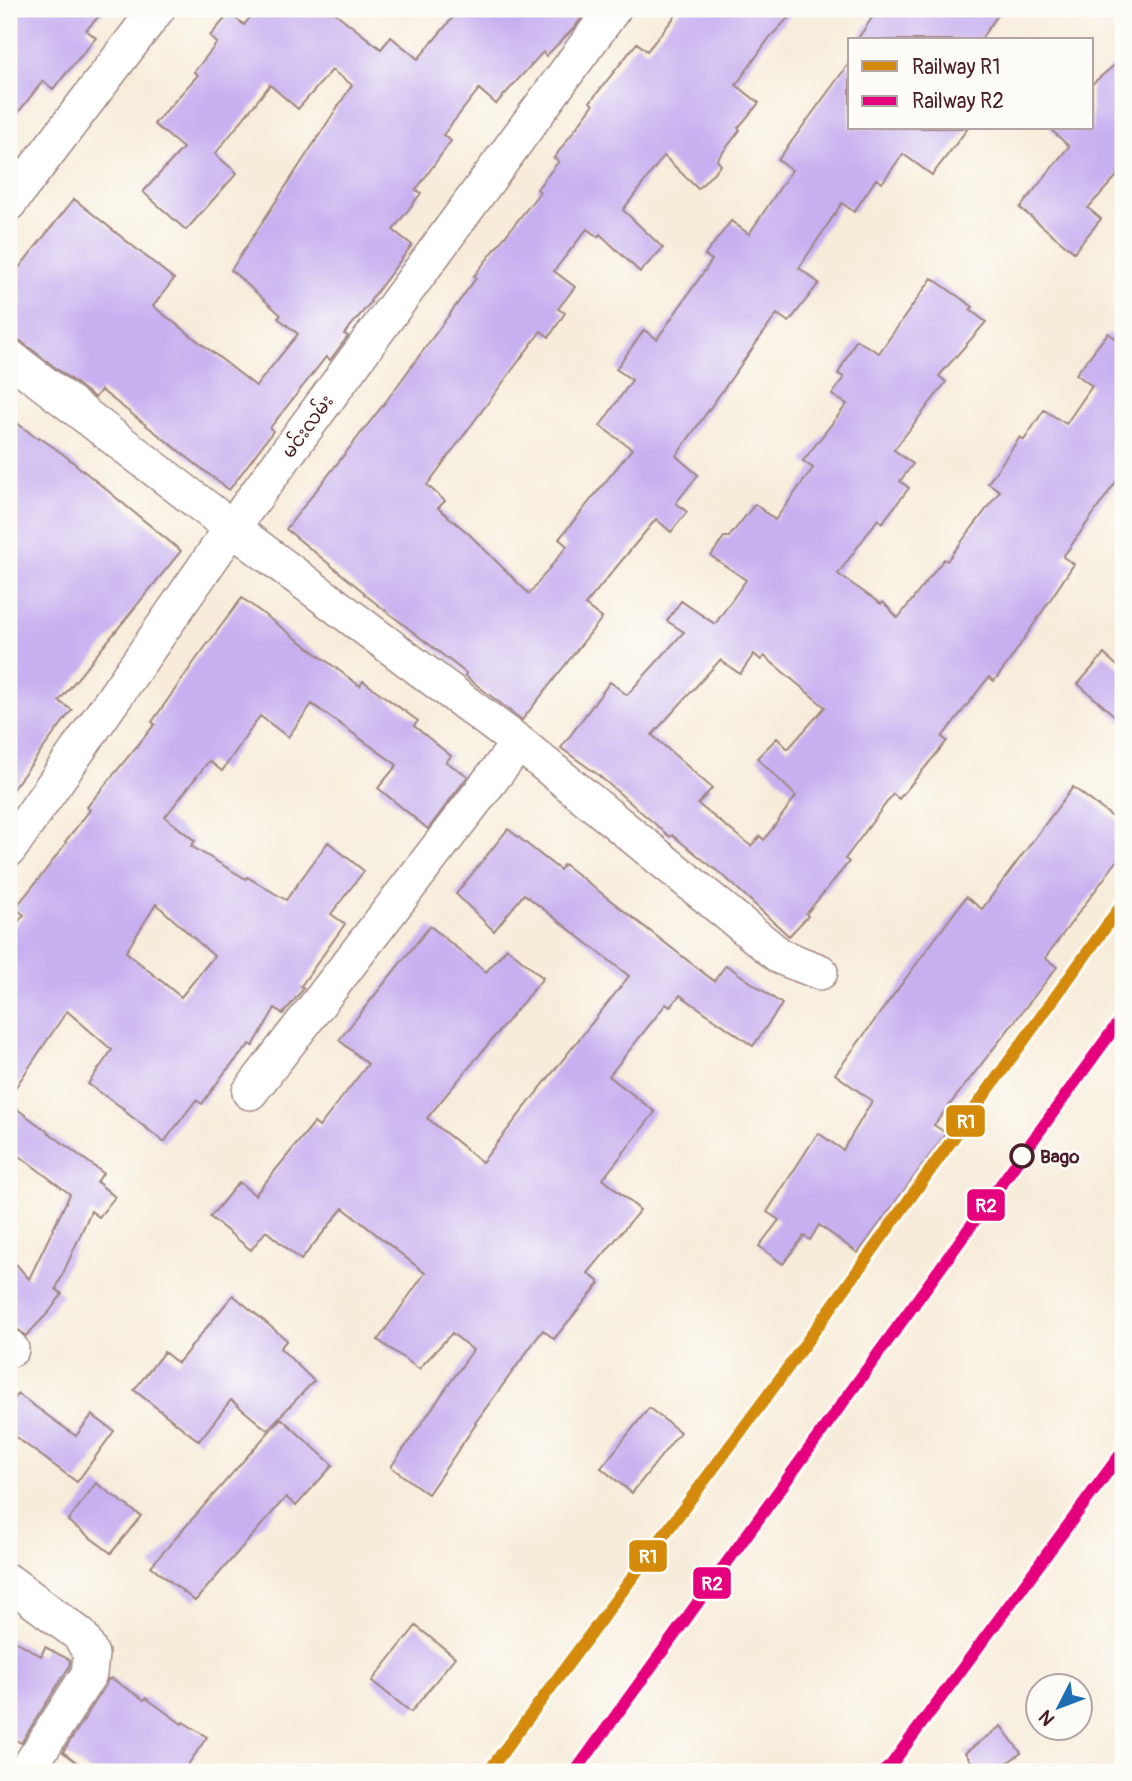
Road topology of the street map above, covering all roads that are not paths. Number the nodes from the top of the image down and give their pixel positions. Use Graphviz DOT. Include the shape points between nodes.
graph roads {
  1 [pos="157,9"];
  2 [pos="613,9"];
  3 [pos="9,203"];
  4 [pos="9,357"];
  5 [pos="232,528"];
  6 [pos="519,743"];
  7 [pos="9,849"];
  8 [pos="820,972"];
  9 [pos="250,1092"];
  10 [pos="9,1583"];
  11 [pos="26,1772"];
  1 -- 3 [label="street"];
  2 -- 5 [label="street, မင်းလမ်း"];
  4 -- 5 [label="street"];
  5 -- 6 [label="street"];
  5 -- 7 [label="street, မင်းလမ်း"];
  6 -- 8 [label="street" via="781,957"];
  6 -- 9 [label="street"];
  10 -- 11 [label="street" via="80,1635 91,1654 89,1674"];
}
